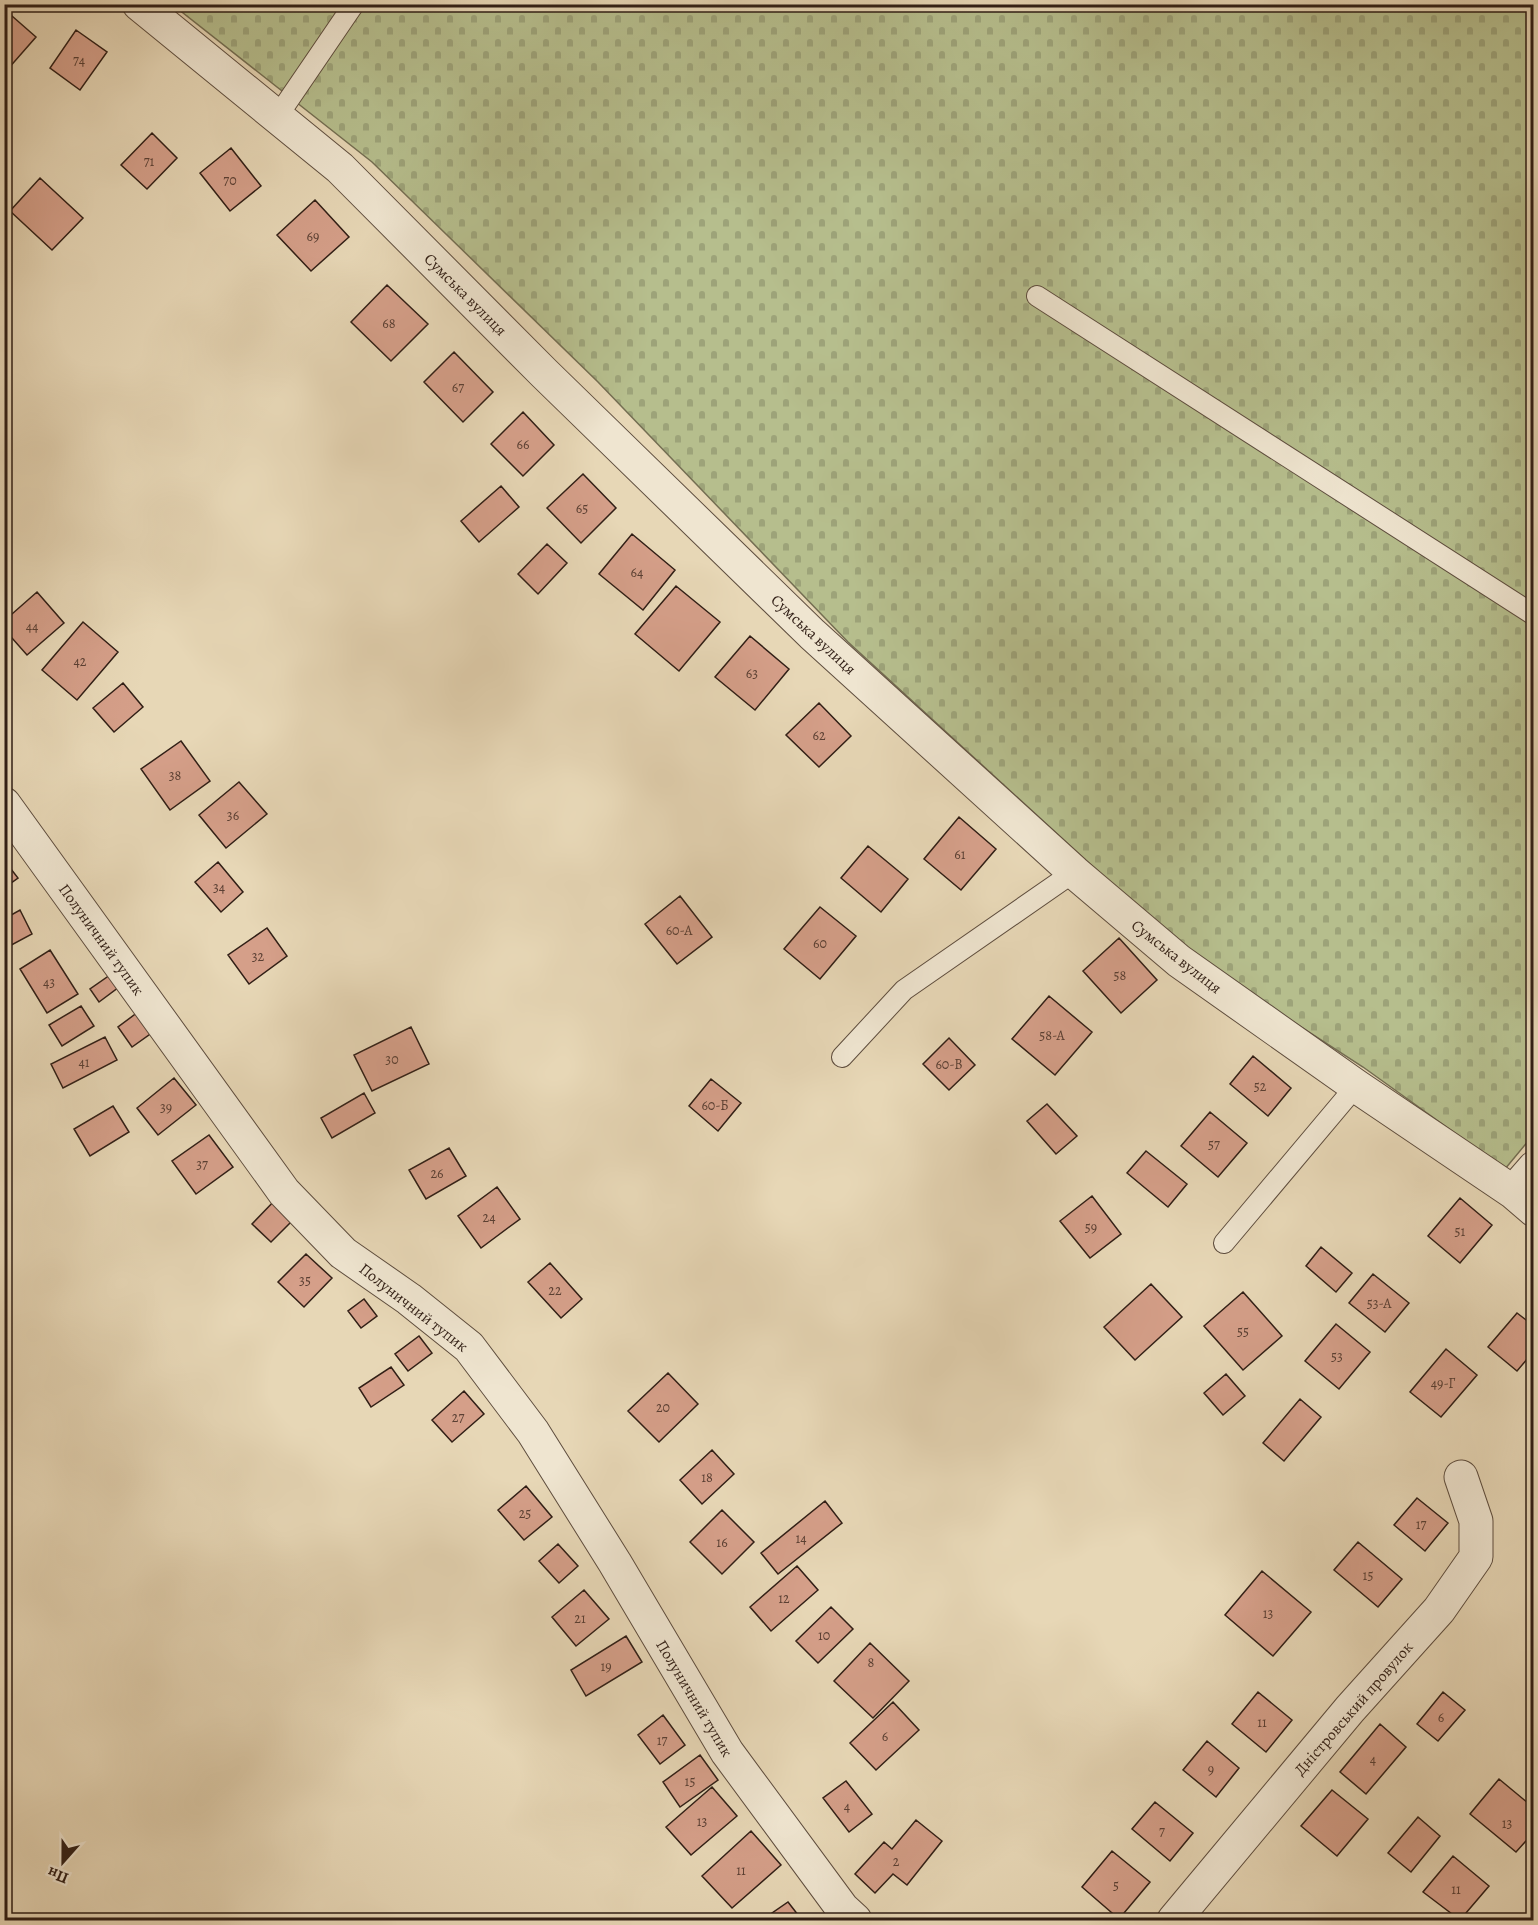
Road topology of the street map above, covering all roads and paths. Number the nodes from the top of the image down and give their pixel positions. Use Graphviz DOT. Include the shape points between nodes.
graph roads {
  1 [pos="139,4"];
  2 [pos="354,4"];
  3 [pos="277,117"];
  4 [pos="1037,296"];
  5 [pos="1533,615"];
  6 [pos="4,804"];
  7 [pos="1074,872"];
  8 [pos="842,1057"];
  9 [pos="1356,1086"];
  10 [pos="1533,1167"];
  11 [pos="1523,1201"];
  12 [pos="1224,1243"];
  13 [pos="1461,1477"];
  14 [pos="855,1920"];
  15 [pos="1174,1920"];
  1 -- 3 [label="street, Сумська вулиця"];
  2 -- 3 [label="lane"];
  3 -- 7 [label="street, Сумська вулиця" via="340,168 812,634"];
  4 -- 5 [label="lane"];
  6 -- 14 [label="street, Полуничний тупик" via="284,1192 343,1253 409,1299 476,1356 545,1452 727,1752 842,1908"];
  7 -- 8 [label="lane" via="904,990"];
  7 -- 9 [label="street, Сумська вулиця" via="1179,961"];
  9 -- 11 [label="street, Сумська вулиця"];
  9 -- 12 [label="lane"];
  10 -- 11 [label="street"];
  13 -- 15 [label="street, Дністровський провулок" via="1476,1521 1476,1557 1439,1610 1350,1709"];
}
